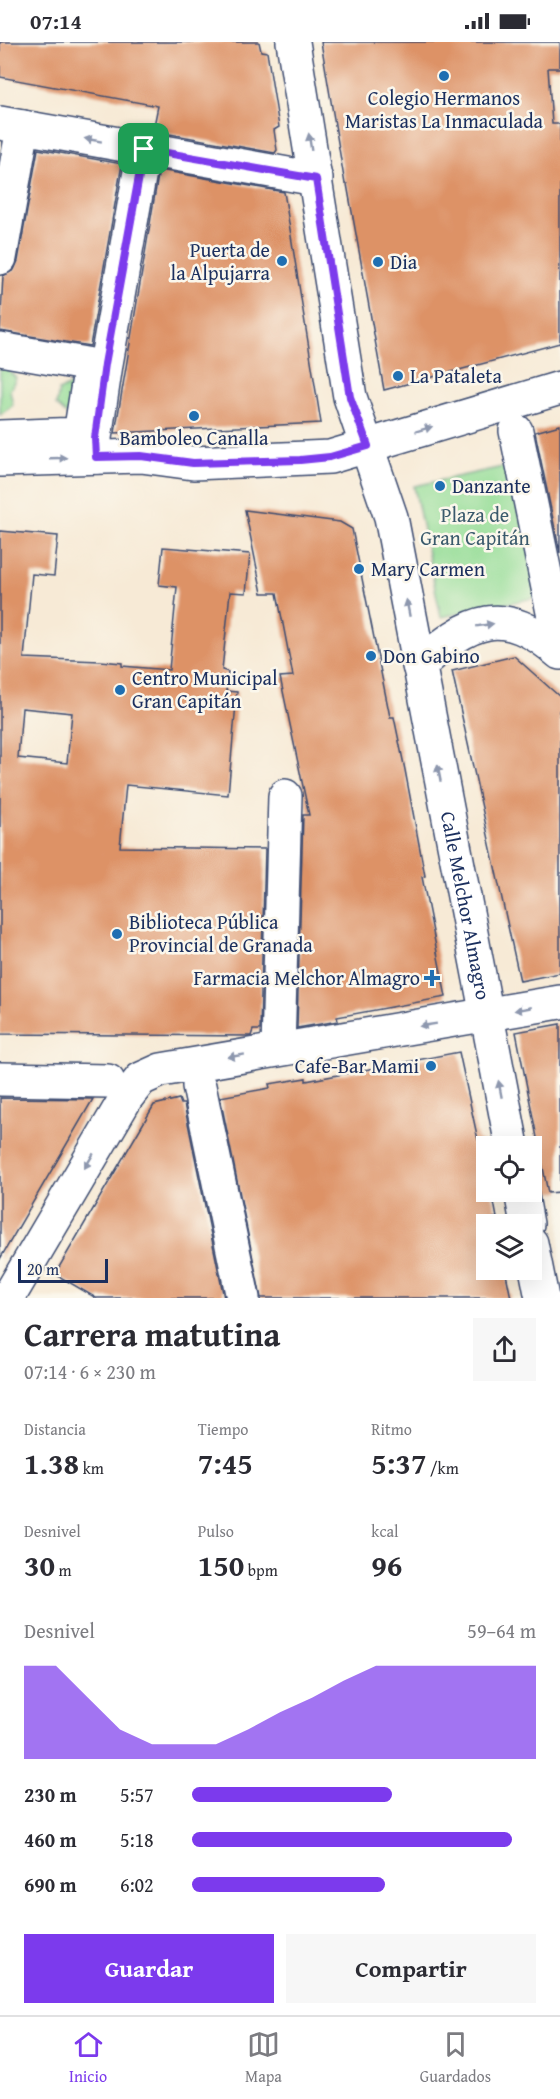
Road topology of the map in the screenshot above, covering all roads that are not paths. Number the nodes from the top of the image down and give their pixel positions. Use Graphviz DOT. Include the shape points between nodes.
graph roads {
  1 [pos="293,42"];
  2 [pos="12,125"];
  3 [pos="144,149"];
  4 [pos="316,179"];
  5 [pos="0,258"];
  6 [pos="0,344"];
  7 [pos="0,349"];
  8 [pos="97,361"];
  9 [pos="560,388"];
  10 [pos="516,416"];
  11 [pos="0,437"];
  12 [pos="368,446"];
  13 [pos="96,457"];
  14 [pos="0,460"];
  15 [pos="551,637"];
  16 [pos="419,666"];
  17 [pos="285,796"];
  18 [pos="560,1002"];
  19 [pos="486,1016"];
  20 [pos="278,1049"];
  21 [pos="0,1079"];
  22 [pos="108,1081"];
  23 [pos="198,1086"];
  24 [pos="510,1136"];
  25 [pos="538,1280"];
  26 [pos="8,1298"];
  27 [pos="243,1298"];
  28 [pos="542,1298"];
  4 -- 1 [label="street, one-way"];
  3 -- 2 [label="street, one-way"];
  2 -- 5 [label="street"];
  3 -- 4 [label="street"];
  3 -- 13 [label="street" via="105,364"];
  4 -- 12 [label="street" via="350,397"];
  6 -- 8 [label="street"];
  7 -- 11 [label="street" via="92,365 81,434"];
  9 -- 10 [label="street"];
  12 -- 10 [label="street, one-way"];
  10 -- 15 [label="street"];
  12 -- 13 [label="street" via="330,457 300,460 193,463 141,456"];
  16 -- 12 [label="street, one-way" via="391,517"];
  14 -- 13 [label="street, one-way"];
  16 -- 15 [label="street, one-way" via="461,631 480,625 522,625"];
  19 -- 16 [label="street, Calle Melchor Almagro, one-way"];
  17 -- 20 [label="street"];
  18 -- 19 [label="street, one-way"];
  19 -- 20 [label="street, one-way"];
  24 -- 19 [label="street, Calle Melchor Almagro, one-way"];
  20 -- 26 [label="street, one-way" via="161,1070 141,1080 126,1098"];
  21 -- 22 [label="street"];
  23 -- 27 [label="street"];
  25 -- 28 [label="street"];
}
